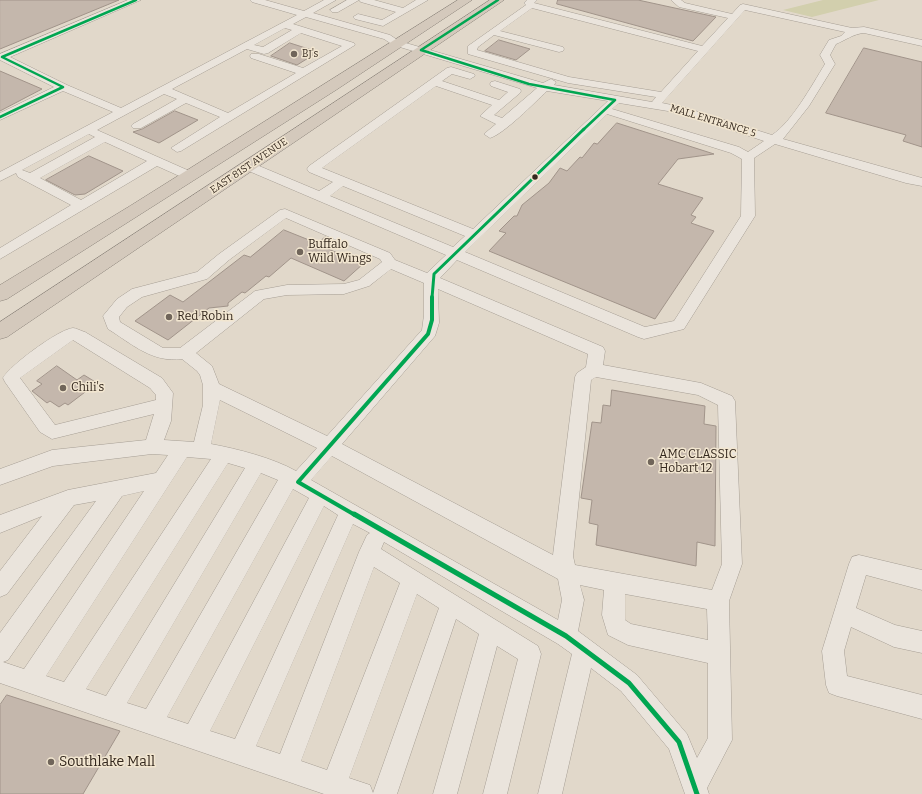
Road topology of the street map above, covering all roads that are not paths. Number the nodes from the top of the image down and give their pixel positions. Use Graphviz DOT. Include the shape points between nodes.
graph roads {
  1 [pos="136,0"];
  2 [pos="255,0"];
  3 [pos="354,0"];
  4 [pos="364,0"];
  5 [pos="423,0"];
  6 [pos="466,0"];
  7 [pos="498,0"];
  8 [pos="676,0"];
  9 [pos="531,3"];
  10 [pos="730,4"];
  11 [pos="333,5"];
  12 [pos="743,7"];
  13 [pos="404,11"];
  14 [pos="304,15"];
  15 [pos="734,17"];
  16 [pos="285,25"];
  17 [pos="300,30"];
  18 [pos="493,32"];
  19 [pos="852,32"];
  20 [pos="396,43"];
  21 [pos="922,43"];
  22 [pos="247,46"];
  23 [pos="264,50"];
  24 [pos="421,50"];
  25 [pos="704,50"];
  26 [pos="533,70"];
  27 [pos="304,72"];
  28 [pos="557,77"];
  29 [pos="434,82"];
  30 [pos="63,87"];
  31 [pos="544,87"];
  32 [pos="164,90"];
  33 [pos="663,96"];
  34 [pos="186,99"];
  35 [pos="615,100"];
  36 [pos="500,104"];
  37 [pos="655,105"];
  38 [pos="605,110"];
  39 [pos="122,112"];
  40 [pos="0,117"];
  41 [pos="229,117"];
  42 [pos="504,123"];
  43 [pos="137,126"];
  44 [pos="89,130"];
  45 [pos="490,134"];
  46 [pos="104,137"];
  47 [pos="774,140"];
  48 [pos="177,148"];
  49 [pos="748,157"];
  50 [pos="156,161"];
  51 [pos="248,166"];
  52 [pos="14,170"];
  53 [pos="190,176"];
  54 [pos="0,178"];
  55 [pos="31,178"];
  56 [pos="342,181"];
  57 [pos="922,182"];
  58 [pos="320,197"];
  59 [pos="81,205"];
  60 [pos="475,235"];
  61 [pos="0,254"];
  62 [pos="456,254"];
  63 [pos="390,263"];
  64 [pos="431,280"];
  65 [pos="0,294"];
  66 [pos="0,332"];
  67 [pos="184,353"];
  68 [pos="594,370"];
  69 [pos="210,387"];
  70 [pos="164,405"];
  71 [pos="330,446"];
  72 [pos="152,447"];
  73 [pos="192,449"];
  74 [pos="224,454"];
  75 [pos="257,464"];
  76 [pos="0,477"];
  77 [pos="161,480"];
  78 [pos="294,480"];
  79 [pos="115,490"];
  80 [pos="320,495"];
  81 [pos="68,498"];
  82 [pos="349,511"];
  83 [pos="3,525"];
  84 [pos="379,528"];
  85 [pos="369,552"];
  86 [pos="567,573"];
  87 [pos="412,579"];
  88 [pos="922,580"];
  89 [pos="615,582"];
  90 [pos="0,587"];
  91 [pos="718,601"];
  92 [pos="451,604"];
  93 [pos="846,614"];
  94 [pos="491,629"];
  95 [pos="566,636"];
  96 [pos="922,642"];
  97 [pos="584,650"];
  98 [pos="0,652"];
  99 [pos="719,654"];
  100 [pos="0,672"];
  101 [pos="29,682"];
  102 [pos="69,695"];
  103 [pos="922,707"];
  104 [pos="110,709"];
  105 [pos="152,723"];
  106 [pos="194,737"];
  107 [pos="241,753"];
  108 [pos="286,768"];
  109 [pos="334,785"];
  110 [pos="696,790"];
  111 [pos="361,794"];
  112 [pos="385,794"];
  113 [pos="445,794"];
  114 [pos="495,794"];
  115 [pos="550,794"];
  1 -- 30 [label="street" via="2,57"];
  2 -- 14 [label="street, MALL ENTRANCE 5"];
  3 -- 11 [label="street"];
  4 -- 13 [label="street"];
  5 -- 13 [label="street"];
  6 -- 20 [label="highway, EAST 81ST AVENUE"];
  7 -- 24 [label="highway, EAST 81ST AVENUE"];
  8 -- 15 [label="street" via="682,5"];
  9 -- 18 [label="street"];
  9 -- 25 [label="street"];
  10 -- 12 [label="street"];
  11 -- 13 [label="street" via="379,23"];
  11 -- 14 [label="street" via="321,6"];
  12 -- 15 [label="street"];
  12 -- 19 [label="street"];
  14 -- 16 [label="street"];
  14 -- 20 [label="street, MALL ENTRANCE 5" via="311,21 379,42"];
  15 -- 25 [label="street"];
  16 -- 17 [label="street"];
  16 -- 22 [label="street"];
  17 -- 23 [label="street"];
  17 -- 27 [label="street" via="350,45"];
  18 -- 26 [label="street" via="473,46 472,52"];
  18 -- 26 [label="street" via="560,49"];
  19 -- 21 [label="street" via="864,30"];
  19 -- 47 [label="street" via="832,42 825,55 830,64 805,104 782,134"];
  20 -- 24 [label="street, MALL ENTRANCE 5"];
  20 -- 53 [label="highway, EAST 81ST AVENUE"];
  22 -- 23 [label="street"];
  22 -- 32 [label="street"];
  23 -- 27 [label="street" via="255,56"];
  24 -- 31 [label="street, MALL ENTRANCE 5"];
  24 -- 51 [label="highway, EAST 81ST AVENUE"];
  25 -- 33 [label="street"];
  26 -- 28 [label="street"];
  27 -- 41 [label="street"];
  28 -- 31 [label="street"];
  28 -- 33 [label="street"];
  29 -- 36 [label="street"];
  29 -- 36 [label="street" via="451,70 516,91"];
  29 -- 56 [label="street" via="313,169"];
  30 -- 39 [label="street"];
  30 -- 40 [label="street"];
  31 -- 35 [label="street, MALL ENTRANCE 5"];
  31 -- 42 [label="street"];
  32 -- 34 [label="street"];
  32 -- 39 [label="street"];
  33 -- 37 [label="street"];
  34 -- 41 [label="street"];
  34 -- 43 [label="street"];
  35 -- 37 [label="street, MALL ENTRANCE 5"];
  35 -- 38 [label="street"];
  36 -- 42 [label="street" via="486,116"];
  37 -- 47 [label="street, MALL ENTRANCE 5" via="682,110"];
  38 -- 49 [label="street" via="735,150"];
  38 -- 60 [label="street"];
  39 -- 44 [label="street"];
  41 -- 48 [label="street"];
  42 -- 45 [label="street"];
  44 -- 46 [label="street"];
  44 -- 52 [label="street"];
  46 -- 50 [label="street"];
  46 -- 55 [label="street"];
  47 -- 49 [label="street"];
  47 -- 57 [label="street, MALL ENTRANCE 5"];
  49 -- 62 [label="street" via="748,216 679,325 644,333"];
  50 -- 53 [label="street"];
  50 -- 59 [label="street"];
  51 -- 58 [label="street"];
  51 -- 66 [label="highway, EAST 81ST AVENUE"];
  52 -- 54 [label="street"];
  52 -- 55 [label="street"];
  53 -- 65 [label="highway, EAST 81ST AVENUE"];
  55 -- 59 [label="street"];
  56 -- 58 [label="street"];
  56 -- 60 [label="street"];
  58 -- 62 [label="street"];
  59 -- 61 [label="street"];
  60 -- 62 [label="street"];
  62 -- 64 [label="street"];
  63 -- 64 [label="street"];
  63 -- 67 [label="street" via="364,284 344,289 286,290 260,295"];
  63 -- 67 [label="street" via="385,256 285,213 202,276 137,293 122,303 111,316 114,325 159,353"];
  64 -- 68 [label="street" via="597,351"];
  64 -- 71 [label="street" via="430,330"];
  67 -- 69 [label="street" via="198,362 210,378"];
  68 -- 86 [label="street" via="583,377 563,556"];
  68 -- 91 [label="street" via="701,389 726,401 732,564"];
  69 -- 71 [label="street"];
  69 -- 73 [label="street" via="211,402"];
  70 -- 70 [label="street" via="165,394 156,383 72,334 17,371 11,378 52,432"];
  70 -- 72 [label="street" via="162,421"];
  71 -- 78 [label="street"];
  71 -- 86 [label="street"];
  72 -- 73 [label="street"];
  72 -- 76 [label="street" via="52,458"];
  73 -- 74 [label="street"];
  73 -- 77 [label="street"];
  74 -- 75 [label="street"];
  74 -- 102 [label="street"];
  75 -- 78 [label="street" via="281,472"];
  75 -- 104 [label="street"];
  77 -- 79 [label="street"];
  77 -- 101 [label="street"];
  78 -- 80 [label="street"];
  78 -- 105 [label="street"];
  79 -- 81 [label="street"];
  79 -- 98 [label="street"];
  80 -- 82 [label="street"];
  80 -- 106 [label="street"];
  81 -- 83 [label="street"];
  81 -- 90 [label="street"];
  82 -- 84 [label="street"];
  82 -- 107 [label="street"];
  84 -- 85 [label="street"];
  84 -- 95 [label="street"];
  85 -- 87 [label="street"];
  85 -- 108 [label="street"];
  86 -- 89 [label="street"];
  86 -- 95 [label="street" via="573,600"];
  87 -- 92 [label="street"];
  87 -- 109 [label="street"];
  88 -- 93 [label="street" via="859,564"];
  89 -- 91 [label="street"];
  89 -- 99 [label="street" via="613,615 616,627 628,634"];
  91 -- 99 [label="street"];
  92 -- 94 [label="street"];
  92 -- 112 [label="street"];
  93 -- 96 [label="street" via="894,636"];
  93 -- 103 [label="street" via="833,651 837,685"];
  94 -- 113 [label="street"];
  94 -- 114 [label="street" via="530,654"];
  95 -- 97 [label="street"];
  97 -- 110 [label="street" via="629,683 679,742"];
  97 -- 115 [label="street"];
  99 -- 110 [label="street" via="720,740"];
  100 -- 101 [label="street"];
  101 -- 102 [label="street"];
  102 -- 104 [label="street"];
  104 -- 105 [label="street"];
  105 -- 106 [label="street"];
  106 -- 107 [label="street"];
  107 -- 108 [label="street"];
  108 -- 109 [label="street"];
  109 -- 111 [label="street"];
}
